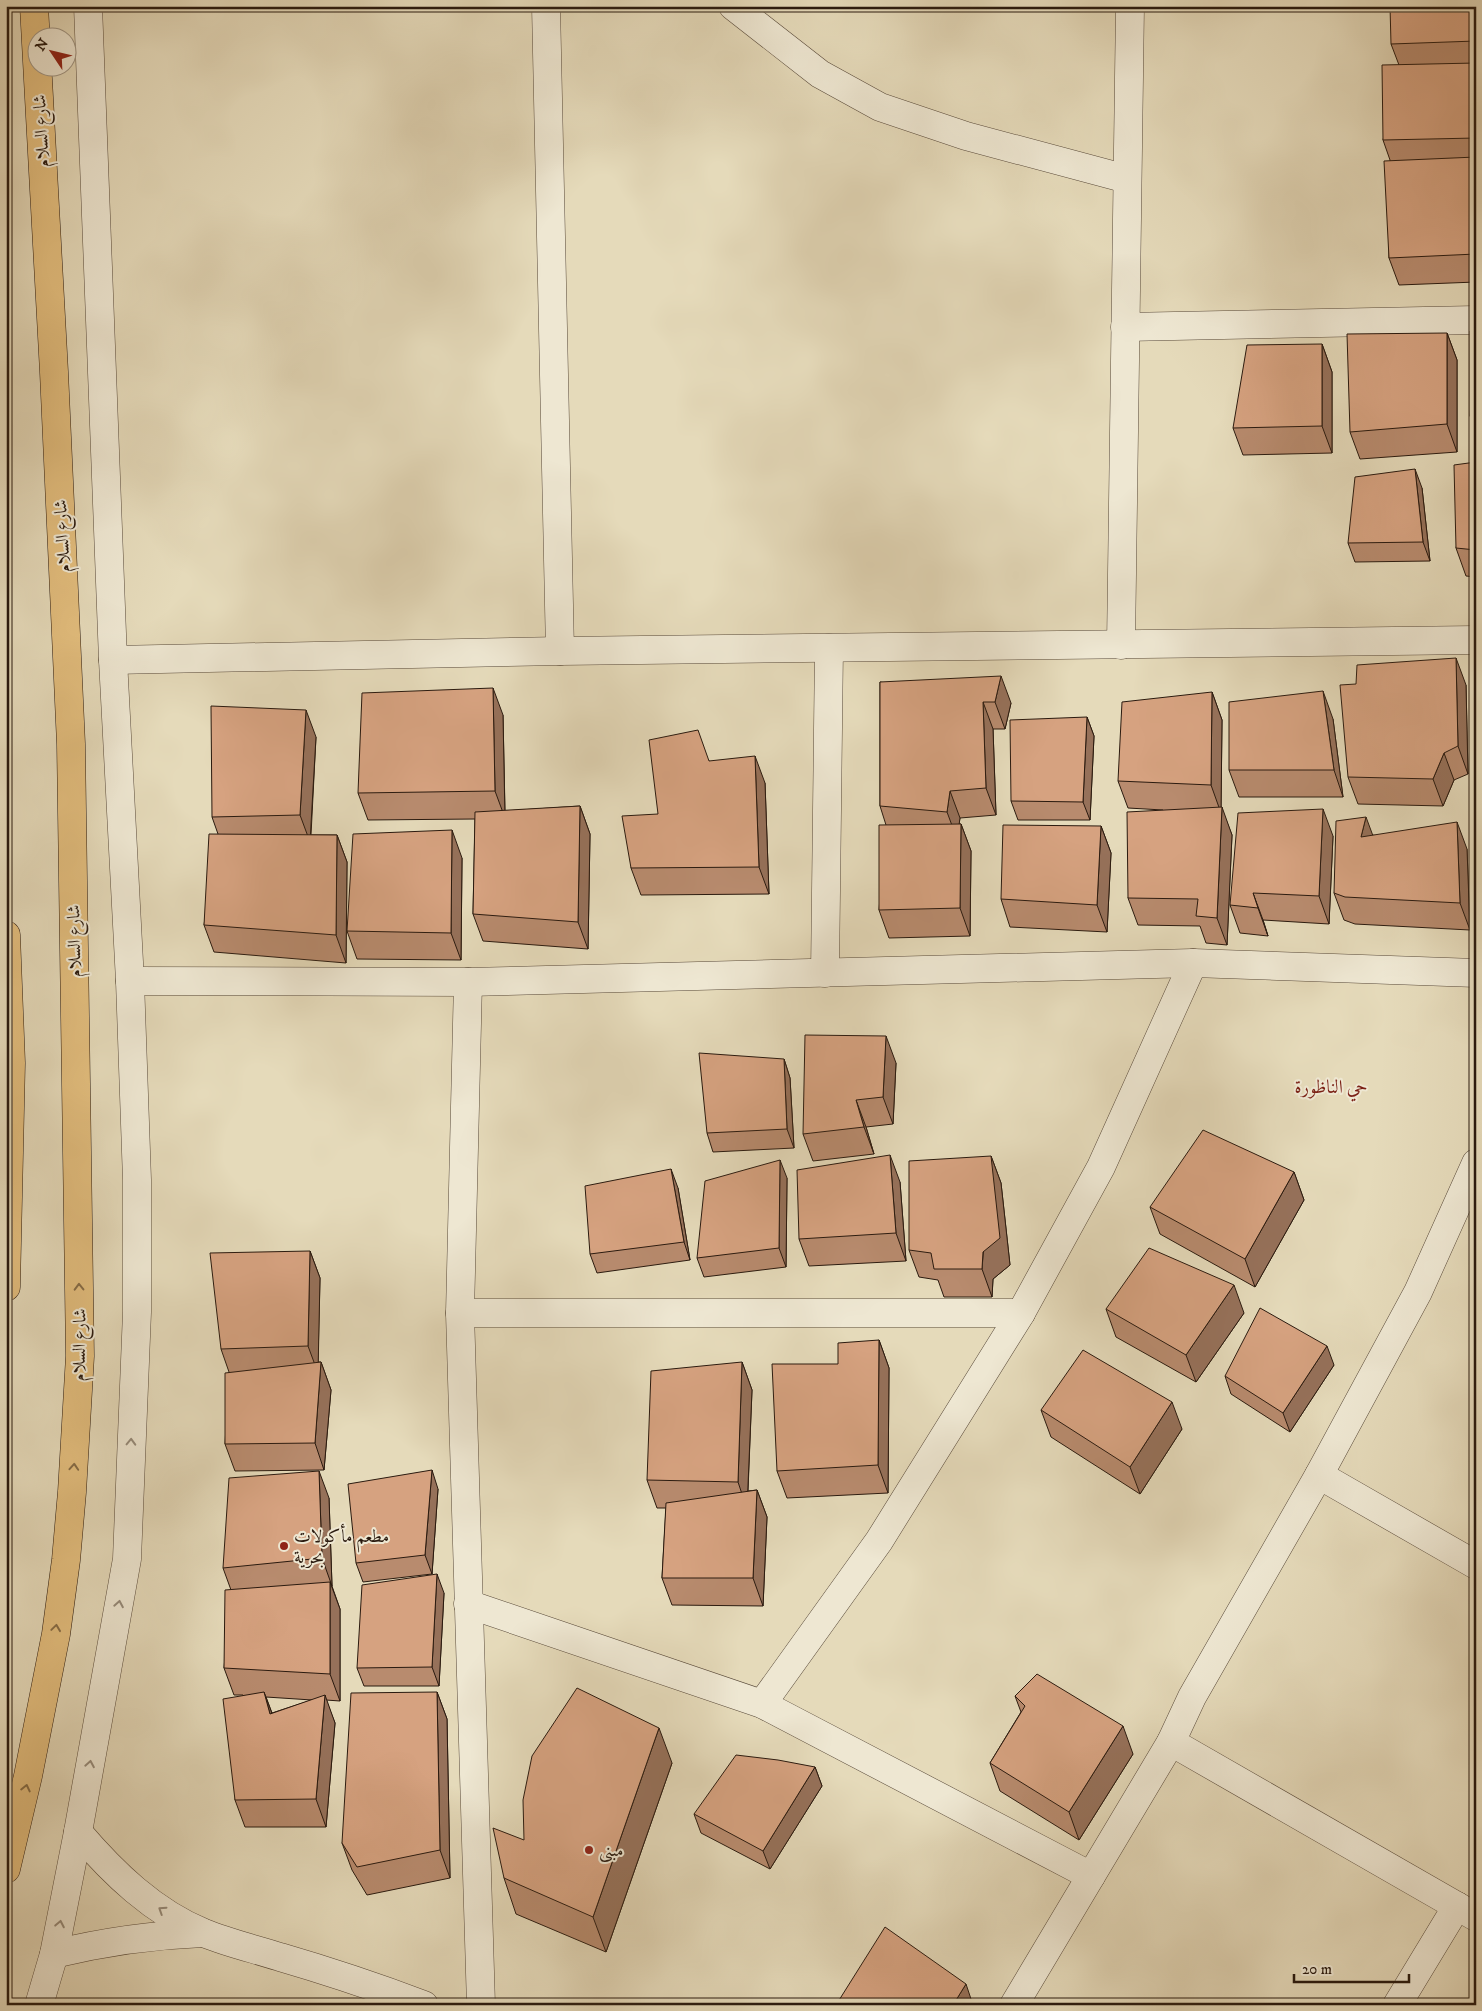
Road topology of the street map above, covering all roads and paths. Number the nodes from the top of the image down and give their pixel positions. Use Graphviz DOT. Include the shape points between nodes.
graph roads {
  1 [pos="34,6"];
  2 [pos="88,6"];
  3 [pos="546,6"];
  4 [pos="733,6"];
  5 [pos="1130,6"];
  6 [pos="1127,179"];
  7 [pos="1476,320"];
  8 [pos="1125,327"];
  9 [pos="1476,640"];
  10 [pos="1121,644"];
  11 [pos="829,648"];
  12 [pos="560,651"];
  13 [pos="113,660"];
  14 [pos="6,935"];
  15 [pos="1192,963"];
  16 [pos="825,973"];
  17 [pos="1476,973"];
  18 [pos="130,981"];
  19 [pos="468,982"];
  20 [pos="1476,1163"];
  21 [pos="6,1287"];
  22 [pos="1021,1312"];
  23 [pos="460,1313"];
  24 [pos="1319,1475"];
  25 [pos="1476,1565"];
  26 [pos="468,1604"];
  27 [pos="762,1704"];
  28 [pos="1171,1742"];
  29 [pos="78,1832"];
  30 [pos="6,1869"];
  31 [pos="1091,1876"];
  32 [pos="1466,1912"];
  33 [pos="204,1933"];
  34 [pos="54,1954"];
  35 [pos="39,2005"];
  36 [pos="424,2005"];
  37 [pos="480,2005"];
  38 [pos="1014,2005"];
  39 [pos="1397,2005"];
  30 -- 1 [label="highway, شارع السلام, one-way" via="56,1634 72,1492 80,1356 71,744"];
  2 -- 13 [label="street"];
  3 -- 12 [label="street"];
  4 -- 6 [label="street" via="820,74 880,107 966,136"];
  5 -- 6 [label="street"];
  6 -- 8 [label="street"];
  7 -- 8 [label="street"];
  8 -- 10 [label="street"];
  9 -- 10 [label="street"];
  10 -- 11 [label="street"];
  11 -- 12 [label="street"];
  11 -- 16 [label="street"];
  12 -- 13 [label="street"];
  13 -- 18 [label="street"];
  14 -- 21 [label="highway" via="11,1062"];
  15 -- 16 [label="street"];
  15 -- 17 [label="street"];
  15 -- 22 [label="street" via="1101,1167"];
  16 -- 19 [label="street"];
  18 -- 19 [label="street"];
  29 -- 18 [label="street, one-way" via="127,1559 137,1303 137,1180"];
  19 -- 23 [label="street"];
  20 -- 24 [label="street" via="1418,1292"];
  22 -- 23 [label="street"];
  22 -- 27 [label="street" via="879,1541"];
  23 -- 26 [label="street"];
  24 -- 25 [label="street"];
  24 -- 28 [label="street" via="1192,1697"];
  26 -- 27 [label="street"];
  26 -- 37 [label="street"];
  27 -- 31 [label="street"];
  28 -- 31 [label="street"];
  28 -- 32 [label="street"];
  33 -- 29 [label="street, one-way" via="148,1900 117,1874"];
  34 -- 29 [label="street, one-way"];
  31 -- 38 [label="street"];
  32 -- 39 [label="street"];
  33 -- 34 [label="street" via="107,1942"];
  33 -- 36 [label="street" via="365,1983"];
  34 -- 35 [label="street"];
}
